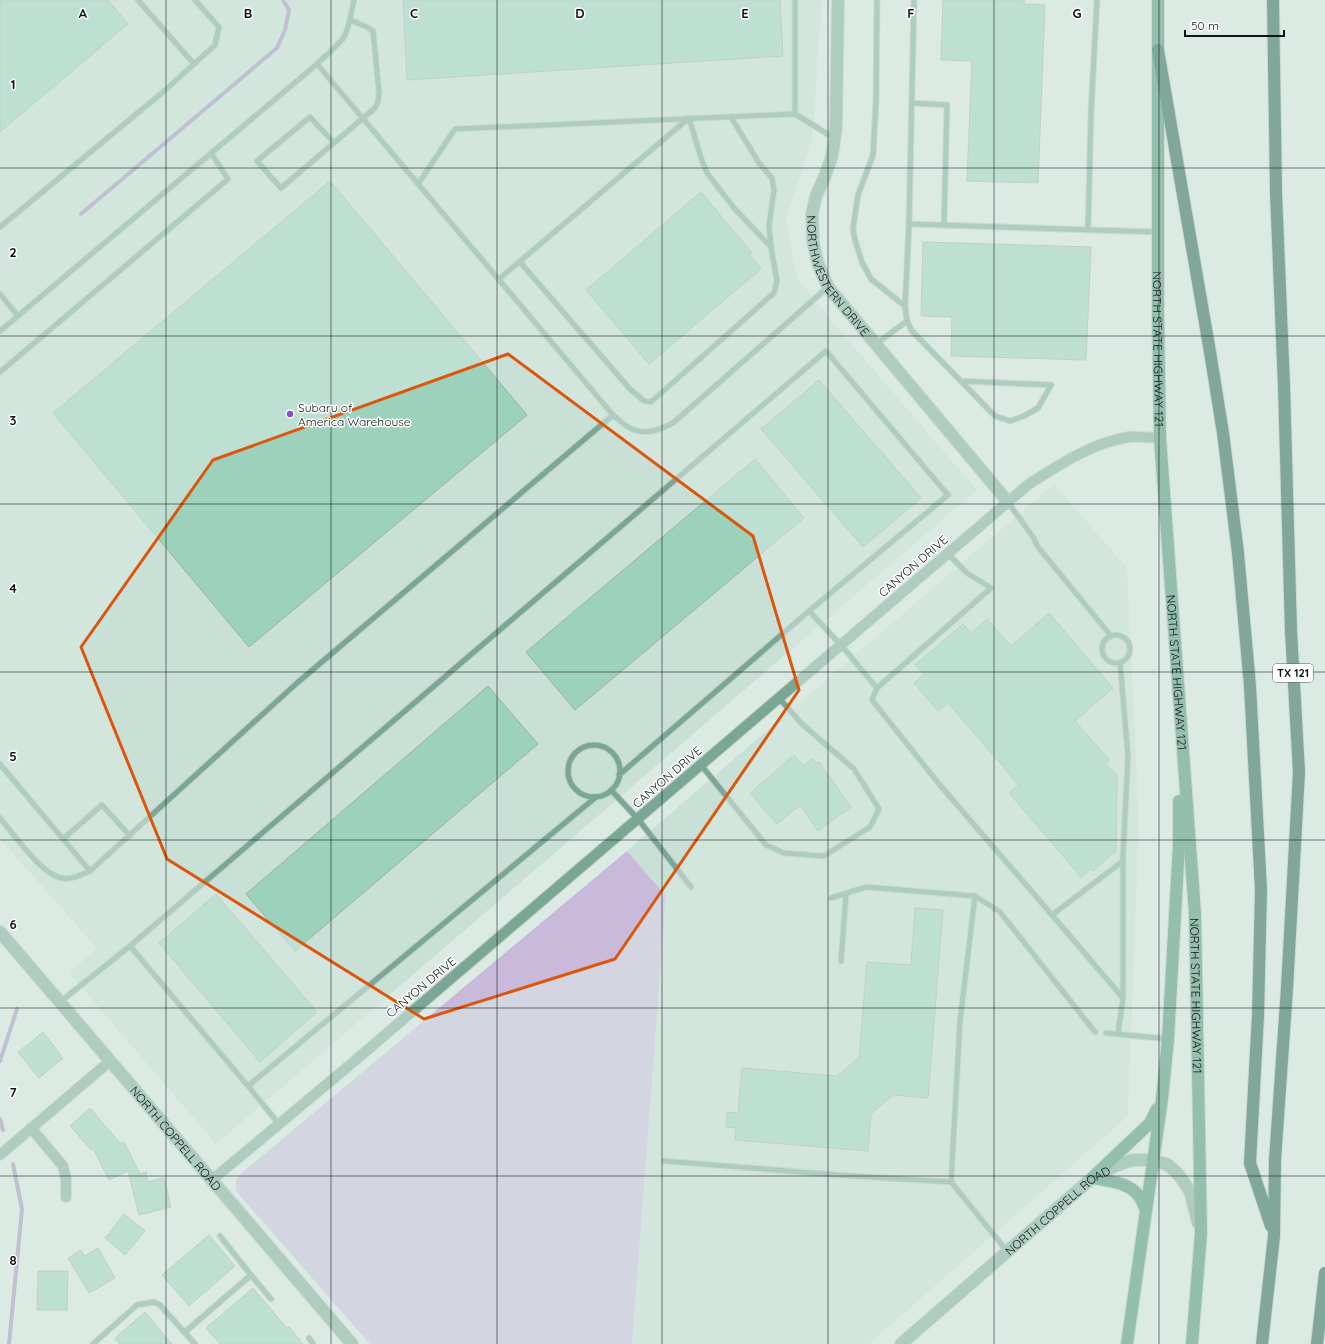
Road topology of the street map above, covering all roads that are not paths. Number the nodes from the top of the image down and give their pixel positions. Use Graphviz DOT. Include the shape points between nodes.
graph roads {
  1 [pos="138,0"];
  2 [pos="195,0"];
  3 [pos="354,0"];
  4 [pos="795,0"];
  5 [pos="838,0"];
  6 [pos="877,0"];
  7 [pos="914,0"];
  8 [pos="1097,0"];
  9 [pos="1158,0"];
  10 [pos="1273,0"];
  11 [pos="350,20"];
  12 [pos="1158,50"];
  13 [pos="194,64"];
  14 [pos="317,64"];
  15 [pos="912,103"];
  16 [pos="795,114"];
  17 [pos="731,116"];
  18 [pos="689,118"];
  19 [pos="364,119"];
  20 [pos="834,138"];
  21 [pos="334,143"];
  22 [pos="211,153"];
  23 [pos="418,184"];
  24 [pos="909,224"];
  25 [pos="944,225"];
  26 [pos="0,228"];
  27 [pos="1088,230"];
  28 [pos="1157,232"];
  29 [pos="771,247"];
  30 [pos="520,262"];
  31 [pos="499,280"];
  32 [pos="828,287"];
  33 [pos="0,294"];
  34 [pos="906,306"];
  35 [pos="18,316"];
  36 [pos="907,321"];
  37 [pos="0,331"];
  38 [pos="876,344"];
  39 [pos="0,372"];
  40 [pos="961,381"];
  41 [pos="613,415"];
  42 [pos="1160,438"];
  43 [pos="1008,502"];
  44 [pos="948,554"];
  45 [pos="809,611"];
  46 [pos="1111,636"];
  47 [pos="841,645"];
  48 [pos="1120,662"];
  49 [pos="876,688"];
  50 [pos="779,698"];
  51 [pos="1181,721"];
  52 [pos="0,764"];
  53 [pos="701,765"];
  54 [pos="619,775"];
  55 [pos="611,790"];
  56 [pos="596,797"];
  57 [pos="0,818"];
  58 [pos="638,819"];
  59 [pos="130,836"];
  60 [pos="63,839"];
  61 [pos="1123,861"];
  62 [pos="90,871"];
  63 [pos="691,887"];
  64 [pos="846,894"];
  65 [pos="975,896"];
  66 [pos="831,898"];
  67 [pos="1052,915"];
  68 [pos="0,932"];
  69 [pos="130,946"];
  70 [pos="841,961"];
  71 [pos="1123,998"];
  72 [pos="60,1002"];
  73 [pos="1095,1032"];
  74 [pos="1106,1033"];
  75 [pos="1118,1033"];
  76 [pos="1168,1039"];
  77 [pos="110,1061"];
  78 [pos="248,1086"];
  79 [pos="1162,1099"];
  80 [pos="279,1124"];
  81 [pos="31,1128"];
  82 [pos="0,1155"];
  83 [pos="1153,1160"];
  84 [pos="664,1161"];
  85 [pos="1092,1178"];
  86 [pos="212,1180"];
  87 [pos="951,1182"];
  88 [pos="66,1197"];
  89 [pos="1146,1210"];
  90 [pos="1201,1233"];
  91 [pos="220,1236"];
  92 [pos="1274,1236"];
  93 [pos="1008,1252"];
  94 [pos="1325,1273"];
  95 [pos="251,1275"];
  96 [pos="271,1298"];
  97 [pos="1325,1305"];
  98 [pos="185,1332"];
  99 [pos="309,1338"];
  100 [pos="92,1344"];
  101 [pos="195,1344"];
  102 [pos="313,1344"];
  103 [pos="352,1344"];
  104 [pos="901,1344"];
  105 [pos="1127,1344"];
  106 [pos="1192,1344"];
  107 [pos="1262,1344"];
  108 [pos="1318,1344"];
  1 -- 13 [label="lane"];
  2 -- 13 [label="lane" via="219,27 216,44"];
  3 -- 11 [label="lane"];
  4 -- 16 [label="lane"];
  5 -- 20 [label="street, NORTHWESTERN DRIVE"];
  6 -- 34 [label="lane" via="873,155 858,195 855,240 871,279"];
  7 -- 15 [label="lane"];
  8 -- 27 [label="lane"];
  9 -- 12 [label="main road, NORTH STATE HIGHWAY 121"];
  10 -- 92 [label="highway, TX 121" via="1276,193 1291,631 1299,772 1276,1160"];
  11 -- 14 [label="lane" via="344,36"];
  11 -- 19 [label="lane" via="373,31 378,102"];
  12 -- 28 [label="main road, NORTH STATE HIGHWAY 121"];
  12 -- 92 [label="highway" via="1223,433 1238,553 1250,686 1261,890 1258,1015 1250,1163"];
  13 -- 26 [label="lane"];
  14 -- 19 [label="lane"];
  14 -- 22 [label="lane"];
  15 -- 24 [label="lane"];
  15 -- 25 [label="lane" via="947,105"];
  16 -- 17 [label="lane"];
  16 -- 20 [label="lane"];
  17 -- 18 [label="lane"];
  17 -- 29 [label="lane" via="755,156 772,178 774,190 769,226"];
  18 -- 23 [label="lane" via="454,129"];
  18 -- 29 [label="lane" via="707,173 734,208"];
  18 -- 30 [label="lane"];
  19 -- 21 [label="lane"];
  19 -- 23 [label="lane"];
  20 -- 32 [label="street, NORTHWESTERN DRIVE" via="832,156 816,196 812,214 813,242 818,264"];
  21 -- 21 [label="lane" via="281,188 257,161 310,117"];
  22 -- 35 [label="lane"];
  22 -- 39 [label="lane" via="228,179"];
  23 -- 31 [label="lane"];
  24 -- 25 [label="lane"];
  24 -- 34 [label="lane"];
  25 -- 27 [label="lane"];
  27 -- 28 [label="lane"];
  28 -- 42 [label="main road, NORTH STATE HIGHWAY 121"];
  29 -- 30 [label="lane" via="777,281 774,293 651,402 644,401 629,388"];
  30 -- 31 [label="lane"];
  31 -- 41 [label="lane"];
  32 -- 38 [label="street, NORTHWESTERN DRIVE"];
  32 -- 41 [label="lane" via="673,423 662,429 640,431 628,428"];
  33 -- 35 [label="lane"];
  34 -- 36 [label="lane"];
  35 -- 37 [label="lane"];
  36 -- 38 [label="lane"];
  36 -- 40 [label="lane" via="912,331"];
  38 -- 43 [label="street, NORTHWESTERN DRIVE"];
  40 -- 40 [label="lane" via="995,416 1010,421 1038,408 1051,385"];
  41 -- 59 [label="lane" via="297,683"];
  42 -- 43 [label="street, CANYON DRIVE" via="1131,437 1087,449 1029,484"];
  42 -- 51 [label="main road, NORTH STATE HIGHWAY 121"];
  43 -- 44 [label="street, CANYON DRIVE"];
  43 -- 46 [label="lane" via="1038,547"];
  44 -- 47 [label="street, CANYON DRIVE"];
  44 -- 49 [label="lane" via="967,573 991,588"];
  45 -- 47 [label="lane"];
  45 -- 54 [label="lane"];
  45 -- 69 [label="lane" via="948,494 826,350"];
  46 -- 48 [label="lane" via="1104,643 1103,653 1110,661"];
  46 -- 48 [label="lane" via="1123,636 1129,643 1128,657"];
  47 -- 49 [label="lane"];
  47 -- 50 [label="street, CANYON DRIVE"];
  48 -- 61 [label="lane" via="1128,757"];
  49 -- 67 [label="lane" via="872,700 939,784"];
  50 -- 53 [label="street, CANYON DRIVE"];
  50 -- 53 [label="lane" via="802,724 854,769 879,809 870,827 824,856 784,853 766,845"];
  51 -- 76 [label="main road" via="1179,845"];
  51 -- 90 [label="main road, NORTH STATE HIGHWAY 121" via="1195,914"];
  52 -- 60 [label="lane"];
  53 -- 58 [label="street, CANYON DRIVE"];
  54 -- 55 [label="lane"];
  54 -- 56 [label="lane" via="616,758 604,747 595,745 579,750 569,763 569,780 580,793"];
  55 -- 56 [label="lane"];
  55 -- 58 [label="lane"];
  56 -- 78 [label="lane"];
  57 -- 62 [label="lane" via="45,871 60,878 75,878"];
  58 -- 63 [label="lane"];
  58 -- 80 [label="street, CANYON DRIVE"];
  59 -- 60 [label="lane" via="102,805"];
  59 -- 62 [label="lane"];
  60 -- 62 [label="lane"];
  61 -- 67 [label="lane"];
  61 -- 71 [label="lane"];
  64 -- 65 [label="lane" via="866,887"];
  64 -- 66 [label="lane"];
  64 -- 70 [label="lane"];
  65 -- 73 [label="lane" via="1000,912"];
  65 -- 87 [label="lane" via="960,1022"];
  67 -- 71 [label="lane"];
  68 -- 72 [label="street, NORTH COPPELL ROAD"];
  69 -- 72 [label="lane"];
  69 -- 78 [label="lane"];
  71 -- 75 [label="lane"];
  72 -- 77 [label="street, NORTH COPPELL ROAD"];
  74 -- 75 [label="lane"];
  75 -- 76 [label="lane"];
  76 -- 79 [label="main road"];
  77 -- 81 [label="street"];
  77 -- 86 [label="street, NORTH COPPELL ROAD"];
  78 -- 80 [label="lane"];
  79 -- 83 [label="main road"];
  79 -- 85 [label="main road" via="1150,1123"];
  80 -- 86 [label="street, CANYON DRIVE"];
  81 -- 82 [label="street"];
  81 -- 88 [label="street" via="63,1166"];
  83 -- 85 [label="street, NORTH COPPELL ROAD" via="1132,1160"];
  83 -- 89 [label="main road"];
  83 -- 90 [label="street, NORTH COPPELL ROAD" via="1168,1165 1190,1191"];
  84 -- 87 [label="lane"];
  85 -- 89 [label="main road" via="1117,1182 1129,1188 1138,1196"];
  85 -- 93 [label="street, NORTH COPPELL ROAD"];
  86 -- 103 [label="street, NORTH COPPELL ROAD"];
  87 -- 93 [label="lane"];
  89 -- 105 [label="main road"];
  90 -- 106 [label="main road, NORTH STATE HIGHWAY 121"];
  91 -- 95 [label="lane"];
  92 -- 107 [label="highway, TX 121"];
  93 -- 104 [label="street, NORTH COPPELL ROAD"];
  94 -- 108 [label="highway"];
  95 -- 96 [label="lane"];
  95 -- 98 [label="lane"];
  97 -- 108 [label="highway"];
  98 -- 100 [label="lane" via="160,1305 154,1302 137,1305"];
  98 -- 101 [label="lane"];
  99 -- 102 [label="lane"];
}
